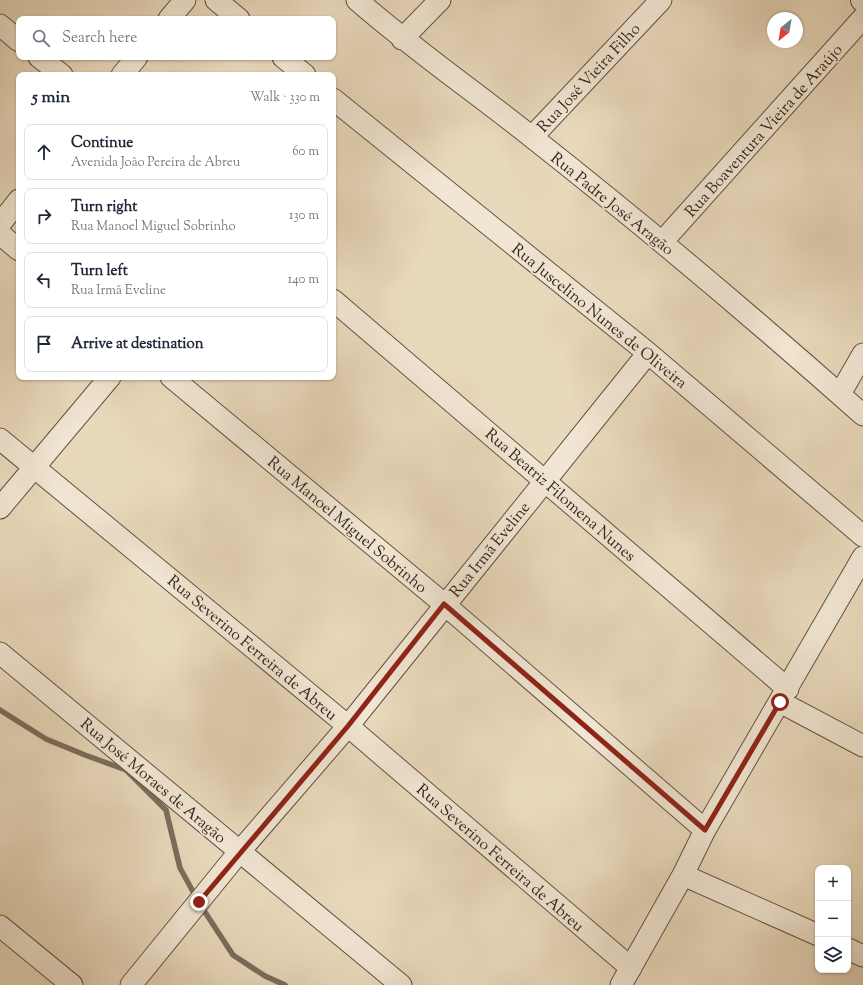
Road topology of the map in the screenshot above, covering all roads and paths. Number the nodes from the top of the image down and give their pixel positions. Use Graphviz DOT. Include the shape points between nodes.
graph roads {
  1 [pos="184,0"];
  2 [pos="216,0"];
  3 [pos="357,0"];
  4 [pos="440,0"];
  5 [pos="661,0"];
  6 [pos="171,16"];
  7 [pos="235,16"];
  8 [pos="863,18"];
  9 [pos="0,25"];
  10 [pos="16,38"];
  11 [pos="402,39"];
  12 [pos="44,60"];
  13 [pos="134,60"];
  14 [pos="287,60"];
  15 [pos="58,72"];
  16 [pos="124,72"];
  17 [pos="301,72"];
  18 [pos="336,103"];
  19 [pos="532,136"];
  20 [pos="16,204"];
  21 [pos="0,224"];
  22 [pos="0,234"];
  23 [pos="662,242"];
  24 [pos="16,247"];
  25 [pos="336,303"];
  26 [pos="648,353"];
  27 [pos="863,354"];
  28 [pos="108,380"];
  29 [pos="175,380"];
  30 [pos="840,394"];
  31 [pos="863,415"];
  32 [pos="0,439"];
  33 [pos="35,467"];
  34 [pos="545,480"];
  35 [pos="0,508"];
  36 [pos="863,536"];
  37 [pos="863,557"];
  38 [pos="444,604"];
  39 [pos="0,653"];
  40 [pos="784,696"];
  41 [pos="348,726"];
  42 [pos="863,746"];
  43 [pos="705,830"];
  44 [pos="240,851"];
  45 [pos="683,875"];
  46 [pos="0,926"];
  47 [pos="815,934"];
  48 [pos="851,950"];
  49 [pos="863,956"];
  50 [pos="626,977"];
  51 [pos="72,985"];
  52 [pos="131,985"];
  53 [pos="401,985"];
  1 -- 6 [label="street"];
  2 -- 7 [label="street"];
  3 -- 11 [label="street, Rua Padre José Aragão"];
  4 -- 11 [label="street"];
  5 -- 19 [label="street, Rua José Vieira Filho"];
  8 -- 23 [label="street, Rua Boaventura Vieira de Araújo"];
  9 -- 10 [label="street"];
  11 -- 19 [label="street, Rua Padre José Aragão"];
  12 -- 15 [label="street"];
  13 -- 16 [label="street"];
  14 -- 17 [label="street"];
  18 -- 26 [label="street, Rua Juscelino Nunes de Oliveira"];
  19 -- 23 [label="street, Rua Padre José Aragão"];
  20 -- 21 [label="street"];
  22 -- 24 [label="street"];
  23 -- 30 [label="street, Rua Padre José Aragão"];
  25 -- 34 [label="street, Rua Beatriz Filomena Nunes"];
  26 -- 34 [label="street, Rua Irmã Eveline"];
  26 -- 36 [label="street, Rua Juscelino Nunes de Oliveira"];
  27 -- 30 [label="street"];
  28 -- 33 [label="street"];
  29 -- 38 [label="street, Rua Manoel Miguel Sobrinho"];
  30 -- 31 [label="street, Rua Padre José Aragão"];
  32 -- 33 [label="street, Rua Severino Ferreira de Abreu"];
  33 -- 35 [label="street"];
  33 -- 41 [label="street, Rua Severino Ferreira de Abreu"];
  34 -- 38 [label="street, Rua Irmã Eveline"];
  34 -- 40 [label="street, Rua Beatriz Filomena Nunes"];
  37 -- 40 [label="street"];
  38 -- 41 [label="street, Rua Irmã Eveline"];
  38 -- 43 [label="street, Rua Manoel Miguel Sobrinho"];
  39 -- 44 [label="street, Rua José Moraes de Aragão"];
  40 -- 42 [label="street, Rua Beatriz Filomena Nunes"];
  40 -- 43 [label="street"];
  41 -- 44 [label="street, Rua Irmã Eveline"];
  41 -- 50 [label="street, Rua Severino Ferreira de Abreu"];
  43 -- 45 [label="street"];
  44 -- 52 [label="street, Rua Irmã Eveline"];
  44 -- 53 [label="street, Rua José Moraes de Aragão"];
  45 -- 47 [label="street"];
  45 -- 50 [label="street"];
  46 -- 51 [label="street"];
  48 -- 49 [label="street"];
}
